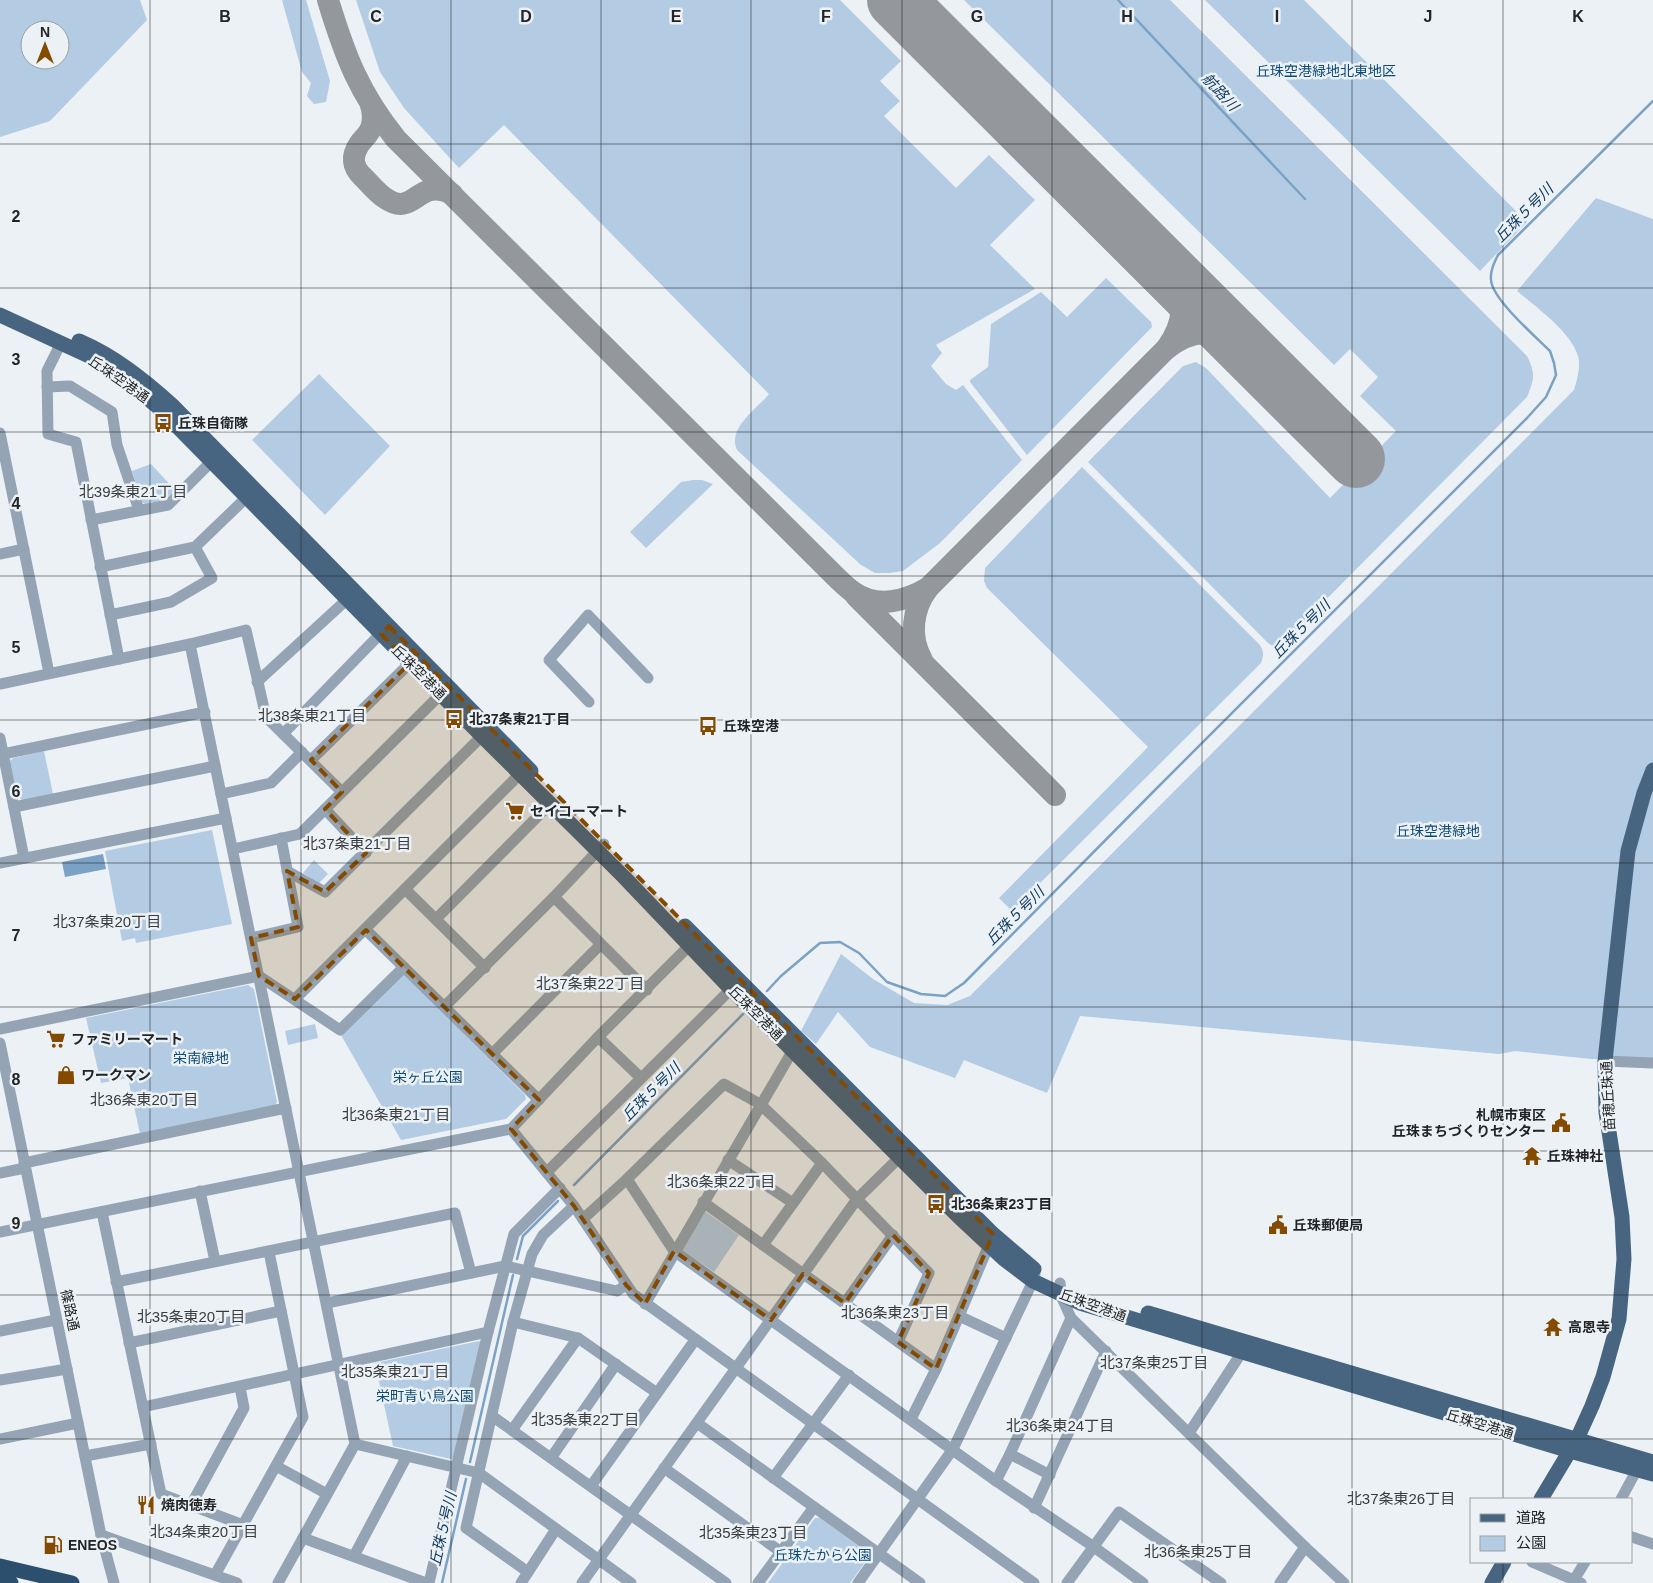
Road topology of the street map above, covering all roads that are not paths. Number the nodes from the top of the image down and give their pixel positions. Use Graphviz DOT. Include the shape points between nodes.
graph roads {
  1 [pos="0,305"];
  2 [pos="0,315"];
  3 [pos="61,342"];
  4 [pos="47,387"];
  5 [pos="0,437"];
  6 [pos="212,461"];
  7 [pos="12,494"];
  8 [pos="0,496"];
  9 [pos="247,497"];
  10 [pos="139,510"];
  11 [pos="91,520"];
  12 [pos="195,547"];
  13 [pos="24,550"];
  14 [pos="0,554"];
  15 [pos="100,567"];
  16 [pos="351,595"];
  17 [pos="110,615"];
  18 [pos="385,630"];
  19 [pos="190,644"];
  20 [pos="119,659"];
  21 [pos="410,663"];
  22 [pos="50,673"];
  23 [pos="648,678"];
  24 [pos="257,682"];
  25 [pos="0,684"];
  26 [pos="444,690"];
  27 [pos="589,702"];
  28 [pos="205,712"];
  29 [pos="284,734"];
  30 [pos="482,736"];
  31 [pos="0,738"];
  32 [pos="3,754"];
  33 [pos="306,756"];
  34 [pos="215,766"];
  35 [pos="522,770"];
  36 [pos="1653,770"];
  37 [pos="342,792"];
  38 [pos="221,794"];
  39 [pos="550,804"];
  40 [pos="14,807"];
  41 [pos="325,809"];
  42 [pos="226,818"];
  43 [pos="281,838"];
  44 [pos="600,847"];
  45 [pos="233,849"];
  46 [pos="366,853"];
  47 [pos="24,858"];
  48 [pos="0,863"];
  49 [pos="287,871"];
  50 [pos="406,889"];
  51 [pos="554,897"];
  52 [pos="436,919"];
  53 [pos="366,930"];
  54 [pos="251,938"];
  55 [pos="694,942"];
  56 [pos="600,945"];
  57 [pos="404,967"];
  58 [pos="485,968"];
  59 [pos="259,976"];
  60 [pos="731,989"];
  61 [pos="647,990"];
  62 [pos="295,999"];
  63 [pos="445,1006"];
  64 [pos="0,1029"];
  65 [pos="598,1037"];
  66 [pos="0,1043"];
  67 [pos="793,1050"];
  68 [pos="492,1054"];
  69 [pos="1605,1061"];
  70 [pos="1653,1063"];
  71 [pos="641,1078"];
  72 [pos="539,1100"];
  73 [pos="760,1104"];
  74 [pos="286,1108"];
  75 [pos="511,1129"];
  76 [pos="904,1154"];
  77 [pos="728,1160"];
  78 [pos="822,1163"];
  79 [pos="24,1165"];
  80 [pos="0,1172"];
  81 [pos="300,1172"];
  82 [pos="547,1172"];
  83 [pos="627,1179"];
  84 [pos="560,1188"];
  85 [pos="200,1191"];
  86 [pos="857,1200"];
  87 [pos="703,1202"];
  88 [pos="793,1203"];
  89 [pos="574,1206"];
  90 [pos="102,1212"];
  91 [pos="583,1219"];
  92 [pos="37,1225"];
  93 [pos="0,1232"];
  94 [pos="893,1235"];
  95 [pos="991,1240"];
  96 [pos="314,1242"];
  97 [pos="763,1245"];
  98 [pos="674,1251"];
  99 [pos="269,1252"];
  100 [pos="215,1261"];
  101 [pos="505,1266"];
  102 [pos="527,1271"];
  103 [pos="471,1273"];
  104 [pos="803,1274"];
  105 [pos="1034,1275"];
  106 [pos="116,1282"];
  107 [pos="626,1285"];
  108 [pos="1061,1289"];
  109 [pos="327,1303"];
  110 [pos="845,1303"];
  111 [pos="645,1304"];
  112 [pos="281,1311"];
  113 [pos="959,1316"];
  114 [pos="1071,1318"];
  115 [pos="56,1320"];
  116 [pos="771,1320"];
  117 [pos="513,1322"];
  118 [pos="0,1330"];
  119 [pos="488,1332"];
  120 [pos="578,1338"];
  121 [pos="1006,1338"];
  122 [pos="695,1340"];
  123 [pos="898,1342"];
  124 [pos="130,1343"];
  125 [pos="1106,1351"];
  126 [pos="1242,1352"];
  127 [pos="616,1364"];
  128 [pos="340,1366"];
  129 [pos="67,1369"];
  130 [pos="736,1369"];
  131 [pos="936,1369"];
  132 [pos="295,1375"];
  133 [pos="849,1375"];
  134 [pos="0,1380"];
  135 [pos="240,1387"];
  136 [pos="657,1393"];
  137 [pos="143,1407"];
  138 [pos="492,1416"];
  139 [pos="910,1419"];
  140 [pos="78,1423"];
  141 [pos="697,1423"];
  142 [pos="813,1424"];
  143 [pos="512,1430"];
  144 [pos="1189,1433"];
  145 [pos="0,1439"];
  146 [pos="151,1444"];
  147 [pos="355,1444"];
  148 [pos="1573,1445"];
  149 [pos="953,1449"];
  150 [pos="1010,1454"];
  151 [pos="85,1456"];
  152 [pos="408,1456"];
  153 [pos="551,1458"];
  154 [pos="1644,1463"];
  155 [pos="276,1466"];
  156 [pos="456,1468"];
  157 [pos="664,1468"];
  158 [pos="479,1473"];
  159 [pos="1653,1474"];
  160 [pos="1050,1475"];
  161 [pos="773,1478"];
  162 [pos="996,1481"];
  163 [pos="591,1486"];
  164 [pos="328,1494"];
  165 [pos="1542,1498"];
  166 [pos="1622,1498"];
  167 [pos="917,1500"];
  168 [pos="190,1505"];
  169 [pos="814,1507"];
  170 [pos="1034,1508"];
  171 [pos="631,1514"];
  172 [pos="243,1525"];
  173 [pos="556,1529"];
  174 [pos="101,1535"];
  175 [pos="1633,1537"];
  176 [pos="303,1538"];
  177 [pos="1653,1544"];
  178 [pos="1094,1547"];
  179 [pos="1305,1547"];
  180 [pos="781,1552"];
  181 [pos="878,1554"];
  182 [pos="354,1556"];
  183 [pos="599,1560"];
  184 [pos="1503,1563"];
  185 [pos="1534,1563"];
  186 [pos="1585,1563"];
  187 [pos="0,1566"];
  188 [pos="528,1572"];
  189 [pos="215,1575"];
  190 [pos="0,1580"];
  191 [pos="1577,1582"];
  192 [pos="11,1583"];
  193 [pos="72,1583"];
  194 [pos="114,1583"];
  195 [pos="237,1583"];
  196 [pos="278,1583"];
  197 [pos="428,1583"];
  198 [pos="521,1583"];
  199 [pos="582,1583"];
  200 [pos="631,1583"];
  201 [pos="726,1583"];
  202 [pos="758,1583"];
  203 [pos="858,1583"];
  204 [pos="920,1583"];
  205 [pos="1034,1583"];
  206 [pos="1066,1583"];
  207 [pos="1143,1583"];
  208 [pos="1221,1583"];
  209 [pos="1280,1583"];
  210 [pos="1344,1583"];
  211 [pos="1492,1583"];
  1 -- 16 [label="main road, 丘珠空港通" via="94,348 153,388 190,423"];
  2 -- 3 [label="main road, 丘珠空港通"];
  3 -- 4 [label="street" via="47,371"];
  3 -- 6 [label="main road, 丘珠空港通" via="89,356 158,406"];
  4 -- 10 [label="street" via="70,386 112,412 117,445"];
  4 -- 11 [label="street" via="48,434 76,442"];
  5 -- 7 [label="street"];
  6 -- 9 [label="main road, 丘珠空港通"];
  6 -- 10 [label="street" via="168,504"];
  7 -- 8 [label="street"];
  7 -- 13 [label="street"];
  9 -- 12 [label="street"];
  9 -- 16 [label="main road, 丘珠空港通"];
  10 -- 11 [label="street"];
  11 -- 15 [label="street"];
  12 -- 15 [label="street"];
  12 -- 17 [label="street" via="212,578 171,602"];
  13 -- 14 [label="street"];
  13 -- 22 [label="street"];
  15 -- 17 [label="street"];
  16 -- 18 [label="main road, 丘珠空港通"];
  16 -- 24 [label="street"];
  17 -- 20 [label="street"];
  18 -- 21 [label="main road, 丘珠空港通"];
  18 -- 26 [label="main road, 丘珠空港通"];
  18 -- 29 [label="street"];
  19 -- 20 [label="street"];
  19 -- 24 [label="street" via="246,630"];
  19 -- 28 [label="street"];
  20 -- 22 [label="street"];
  21 -- 26 [label="main road, 丘珠空港通"];
  21 -- 33 [label="street"];
  22 -- 25 [label="street"];
  23 -- 27 [label="street" via="588,616 550,660"];
  24 -- 29 [label="street" via="266,717"];
  26 -- 30 [label="main road, 丘珠空港通"];
  26 -- 35 [label="main road, 丘珠空港通"];
  26 -- 37 [label="street"];
  28 -- 32 [label="street"];
  28 -- 34 [label="street"];
  29 -- 33 [label="street"];
  30 -- 35 [label="main road, 丘珠空港通"];
  30 -- 46 [label="street"];
  31 -- 32 [label="street"];
  32 -- 40 [label="street"];
  33 -- 37 [label="street"];
  33 -- 38 [label="street" via="271,783"];
  34 -- 38 [label="street"];
  34 -- 40 [label="street"];
  35 -- 39 [label="main road, 丘珠空港通"];
  35 -- 44 [label="main road, 丘珠空港通"];
  35 -- 50 [label="street"];
  36 -- 69 [label="main road, 苗穂丘珠通" via="1628,851"];
  37 -- 41 [label="street"];
  38 -- 42 [label="street"];
  39 -- 44 [label="main road, 丘珠空港通"];
  39 -- 52 [label="street"];
  40 -- 47 [label="street"];
  41 -- 43 [label="street" via="300,834"];
  41 -- 46 [label="street"];
  42 -- 45 [label="street"];
  42 -- 47 [label="street"];
  43 -- 45 [label="street"];
  43 -- 49 [label="street"];
  44 -- 51 [label="street"];
  44 -- 55 [label="main road, 丘珠空港通"];
  45 -- 54 [label="street"];
  46 -- 49 [label="street" via="325,892"];
  47 -- 48 [label="street"];
  49 -- 54 [label="street" via="298,927"];
  50 -- 52 [label="street"];
  50 -- 53 [label="street"];
  51 -- 56 [label="street"];
  51 -- 58 [label="street"];
  52 -- 58 [label="street"];
  53 -- 57 [label="street"];
  53 -- 62 [label="street"];
  54 -- 59 [label="street"];
  55 -- 60 [label="main road, 丘珠空港通"];
  55 -- 61 [label="street"];
  55 -- 76 [label="main road, 丘珠空港通"];
  56 -- 61 [label="street"];
  56 -- 68 [label="street"];
  57 -- 62 [label="street" via="340,1030"];
  57 -- 63 [label="street"];
  58 -- 63 [label="street"];
  59 -- 62 [label="street"];
  59 -- 64 [label="street"];
  59 -- 74 [label="street"];
  60 -- 67 [label="main road, 丘珠空港通"];
  60 -- 71 [label="street"];
  61 -- 65 [label="street"];
  63 -- 68 [label="street"];
  65 -- 71 [label="street"];
  65 -- 72 [label="street"];
  66 -- 79 [label="street, 篠路通"];
  67 -- 73 [label="street"];
  67 -- 76 [label="main road, 丘珠空港通"];
  68 -- 72 [label="street"];
  69 -- 70 [label="street"];
  69 -- 148 [label="main road, 苗穂丘珠通" via="1606,1112 1622,1217 1622,1295 1603,1377"];
  71 -- 82 [label="street"];
  72 -- 75 [label="street"];
  73 -- 77 [label="street"];
  73 -- 78 [label="street"];
  73 -- 83 [label="street" via="724,1084"];
  74 -- 79 [label="street"];
  74 -- 81 [label="street"];
  75 -- 81 [label="street"];
  75 -- 82 [label="street"];
  76 -- 86 [label="street"];
  76 -- 95 [label="main road, 丘珠空港通"];
  77 -- 87 [label="street"];
  77 -- 88 [label="street"];
  78 -- 86 [label="street"];
  78 -- 88 [label="street"];
  79 -- 80 [label="street"];
  79 -- 92 [label="street, 篠路通"];
  81 -- 85 [label="street"];
  81 -- 96 [label="street"];
  82 -- 84 [label="street"];
  83 -- 91 [label="street"];
  83 -- 98 [label="street"];
  84 -- 89 [label="street"];
  84 -- 101 [label="street" via="514,1234"];
  85 -- 90 [label="street"];
  85 -- 100 [label="street"];
  86 -- 94 [label="street"];
  86 -- 104 [label="street"];
  87 -- 97 [label="street"];
  87 -- 98 [label="street"];
  88 -- 97 [label="street"];
  89 -- 91 [label="street"];
  89 -- 102 [label="street" via="543,1235"];
  90 -- 92 [label="street"];
  90 -- 106 [label="street"];
  91 -- 107 [label="street"];
  92 -- 93 [label="street"];
  92 -- 115 [label="street, 篠路通"];
  94 -- 110 [label="street"];
  94 -- 123 [label="street" via="929,1273"];
  95 -- 105 [label="main road, 丘珠空港通"];
  95 -- 113 [label="street"];
  96 -- 99 [label="street"];
  96 -- 103 [label="street" via="455,1214"];
  96 -- 109 [label="street"];
  97 -- 104 [label="street"];
  98 -- 111 [label="street"];
  98 -- 116 [label="street"];
  99 -- 100 [label="street"];
  99 -- 112 [label="street"];
  100 -- 106 [label="street"];
  101 -- 102 [label="street"];
  101 -- 103 [label="street"];
  101 -- 119 [label="street"];
  102 -- 107 [label="street" via="617,1291"];
  102 -- 117 [label="street"];
  103 -- 109 [label="street"];
  104 -- 110 [label="street"];
  104 -- 116 [label="street"];
  105 -- 108 [label="main road, 丘珠空港通"];
  105 -- 121 [label="street"];
  106 -- 124 [label="street"];
  107 -- 111 [label="street"];
  108 -- 114 [label="street"];
  108 -- 126 [label="main road, 丘珠空港通" via="1080,1303"];
  108 -- 148 [label="main road, 丘珠空港通" via="1084,1293"];
  109 -- 128 [label="street"];
  110 -- 123 [label="street"];
  111 -- 122 [label="street"];
  112 -- 124 [label="street"];
  112 -- 132 [label="street"];
  113 -- 121 [label="street"];
  113 -- 131 [label="street"];
  114 -- 125 [label="street"];
  114 -- 150 [label="street"];
  115 -- 118 [label="street"];
  115 -- 129 [label="street, 篠路通"];
  116 -- 130 [label="street"];
  116 -- 133 [label="street"];
  117 -- 120 [label="street"];
  117 -- 138 [label="street"];
  119 -- 128 [label="street"];
  119 -- 156 [label="street"];
  120 -- 127 [label="street"];
  120 -- 143 [label="street"];
  121 -- 149 [label="street"];
  122 -- 130 [label="street"];
  122 -- 136 [label="street"];
  123 -- 131 [label="street"];
  124 -- 137 [label="street"];
  125 -- 144 [label="street"];
  125 -- 160 [label="street"];
  126 -- 144 [label="street"];
  126 -- 148 [label="main road, 丘珠空港通"];
  127 -- 136 [label="street"];
  127 -- 153 [label="street"];
  128 -- 132 [label="street"];
  128 -- 147 [label="street"];
  129 -- 134 [label="street"];
  129 -- 140 [label="street, 篠路通"];
  130 -- 141 [label="street"];
  130 -- 142 [label="street"];
  131 -- 139 [label="street"];
  132 -- 135 [label="street"];
  132 -- 155 [label="street" via="303,1417"];
  133 -- 139 [label="street"];
  133 -- 142 [label="street"];
  135 -- 137 [label="street"];
  135 -- 168 [label="street" via="244,1408"];
  136 -- 163 [label="street"];
  137 -- 146 [label="street"];
  138 -- 143 [label="street"];
  138 -- 158 [label="street"];
  139 -- 149 [label="street"];
  140 -- 145 [label="street"];
  140 -- 151 [label="street, 篠路通"];
  141 -- 157 [label="street"];
  141 -- 161 [label="street"];
  142 -- 161 [label="street"];
  142 -- 167 [label="street"];
  143 -- 153 [label="street"];
  144 -- 179 [label="street"];
  146 -- 151 [label="street"];
  146 -- 168 [label="street" via="161,1494"];
  147 -- 152 [label="street"];
  147 -- 164 [label="street"];
  148 -- 154 [label="main road, 丘珠空港通"];
  148 -- 165 [label="main road, 苗穂丘珠通"];
  149 -- 162 [label="street"];
  149 -- 167 [label="street"];
  150 -- 160 [label="street"];
  150 -- 162 [label="street"];
  151 -- 174 [label="street, 篠路通"];
  152 -- 156 [label="street"];
  152 -- 182 [label="street"];
  153 -- 163 [label="street"];
  154 -- 159 [label="main road, 丘珠空港通"];
  154 -- 166 [label="street"];
  155 -- 164 [label="street"];
  155 -- 172 [label="street"];
  156 -- 158 [label="street"];
  156 -- 197 [label="street"];
  157 -- 171 [label="street"];
  157 -- 180 [label="street"];
  158 -- 173 [label="street"];
  158 -- 188 [label="street" via="466,1528"];
  160 -- 170 [label="street"];
  161 -- 169 [label="street"];
  162 -- 170 [label="street"];
  163 -- 171 [label="street"];
  164 -- 176 [label="street"];
  167 -- 181 [label="street"];
  167 -- 205 [label="street"];
  168 -- 172 [label="street"];
  169 -- 180 [label="street"];
  169 -- 181 [label="street"];
  170 -- 178 [label="street"];
  171 -- 183 [label="street"];
  171 -- 201 [label="street"];
  172 -- 189 [label="street"];
  173 -- 183 [label="street"];
  173 -- 188 [label="street"];
  174 -- 189 [label="street"];
  174 -- 194 [label="street, 篠路通"];
  175 -- 177 [label="street"];
  176 -- 182 [label="street"];
  176 -- 196 [label="street"];
  178 -- 206 [label="street"];
  178 -- 207 [label="street"];
  178 -- 208 [label="street" via="1119,1512"];
  179 -- 209 [label="street"];
  179 -- 210 [label="street"];
  180 -- 202 [label="street"];
  181 -- 203 [label="street"];
  181 -- 204 [label="street"];
  182 -- 197 [label="street"];
  183 -- 199 [label="street"];
  183 -- 200 [label="street"];
  184 -- 211 [label="main road"];
  185 -- 191 [label="street"];
  186 -- 191 [label="street"];
  187 -- 193 [label="highway"];
  188 -- 198 [label="street"];
  189 -- 195 [label="street"];
  190 -- 192 [label="highway"];
}
